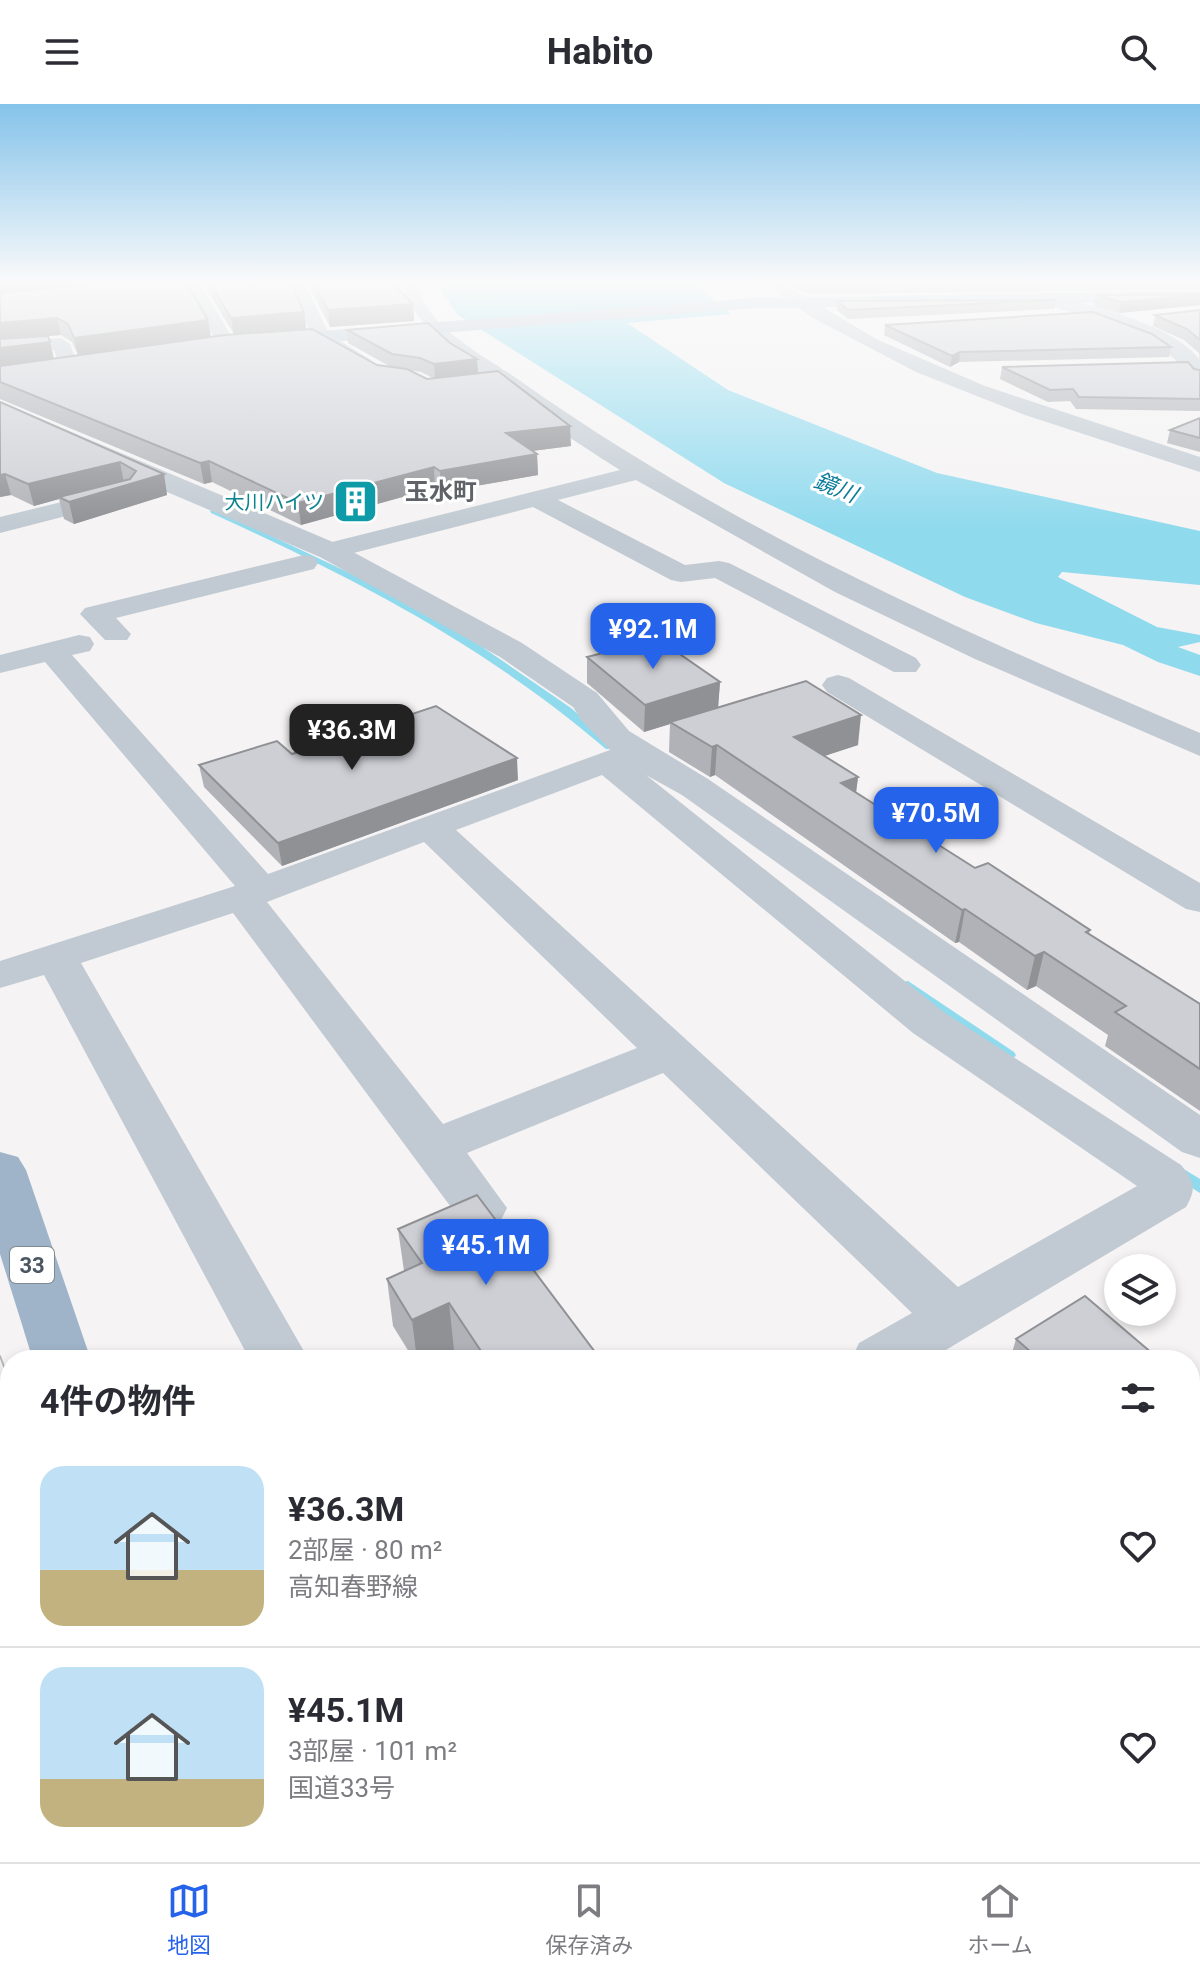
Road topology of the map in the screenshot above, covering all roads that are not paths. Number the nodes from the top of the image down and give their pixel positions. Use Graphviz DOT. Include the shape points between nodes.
graph roads {
  1 [pos="366,364"];
  2 [pos="487,364"];
  3 [pos="919,364"];
  4 [pos="1165,366"];
  5 [pos="982,370"];
  6 [pos="936,371"];
  7 [pos="1198,371"];
  8 [pos="387,377"];
  9 [pos="505,379"];
  10 [pos="473,383"];
  11 [pos="0,408"];
  12 [pos="1099,432"];
  13 [pos="1169,432"];
  14 [pos="1200,465"];
  15 [pos="639,472"];
  16 [pos="125,493"];
  17 [pos="537,499"];
  18 [pos="0,525"];
  19 [pos="317,557"];
  20 [pos="967,646"];
  21 [pos="53,652"];
  22 [pos="0,664"];
  23 [pos="905,665"];
  24 [pos="1200,746"];
  25 [pos="634,752"];
  26 [pos="431,828"];
  27 [pos="251,894"];
  28 [pos="1200,900"];
  29 [pos="56,957"];
  30 [pos="1,972"];
  31 [pos="671,1052"];
  32 [pos="1200,1140"];
  33 [pos="434,1147"];
  34 [pos="0,1170"];
  35 [pos="481,1208"];
  36 [pos="953,1317"];
  37 [pos="59,1350"];
  38 [pos="274,1350"];
  39 [pos="897,1350"];
  1 -- 8 [label="street"];
  2 -- 9 [label="street"];
  3 -- 6 [label="street"];
  4 -- 7 [label="street"];
  5 -- 6 [label="street"];
  6 -- 12 [label="street"];
  9 -- 10 [label="street"];
  9 -- 15 [label="street"];
  11 -- 19 [label="street" via="113,456"];
  12 -- 13 [label="street"];
  12 -- 14 [label="street"];
  15 -- 17 [label="street"];
  15 -- 20 [label="street" via="700,509"];
  16 -- 18 [label="street"];
  17 -- 19 [label="street"];
  17 -- 23 [label="street" via="681,574 719,569"];
  19 -- 21 [label="street" via="95,614 116,634"];
  19 -- 25 [label="street" via="511,650 585,700 591,716"];
  20 -- 23 [label="street"];
  20 -- 24 [label="street"];
  21 -- 22 [label="street"];
  21 -- 27 [label="street"];
  23 -- 28 [label="street" via="824,690"];
  25 -- 26 [label="street"];
  25 -- 32 [label="street" via="695,787"];
  25 -- 36 [label="street" via="929,1023 1169,1186 1168,1193"];
  26 -- 27 [label="street"];
  26 -- 31 [label="street"];
  27 -- 29 [label="street"];
  27 -- 33 [label="street"];
  29 -- 30 [label="street"];
  29 -- 38 [label="street"];
  31 -- 33 [label="street"];
  31 -- 36 [label="street"];
  33 -- 35 [label="street"];
  34 -- 37 [label="highway, 33"];
  36 -- 39 [label="street"];
}
